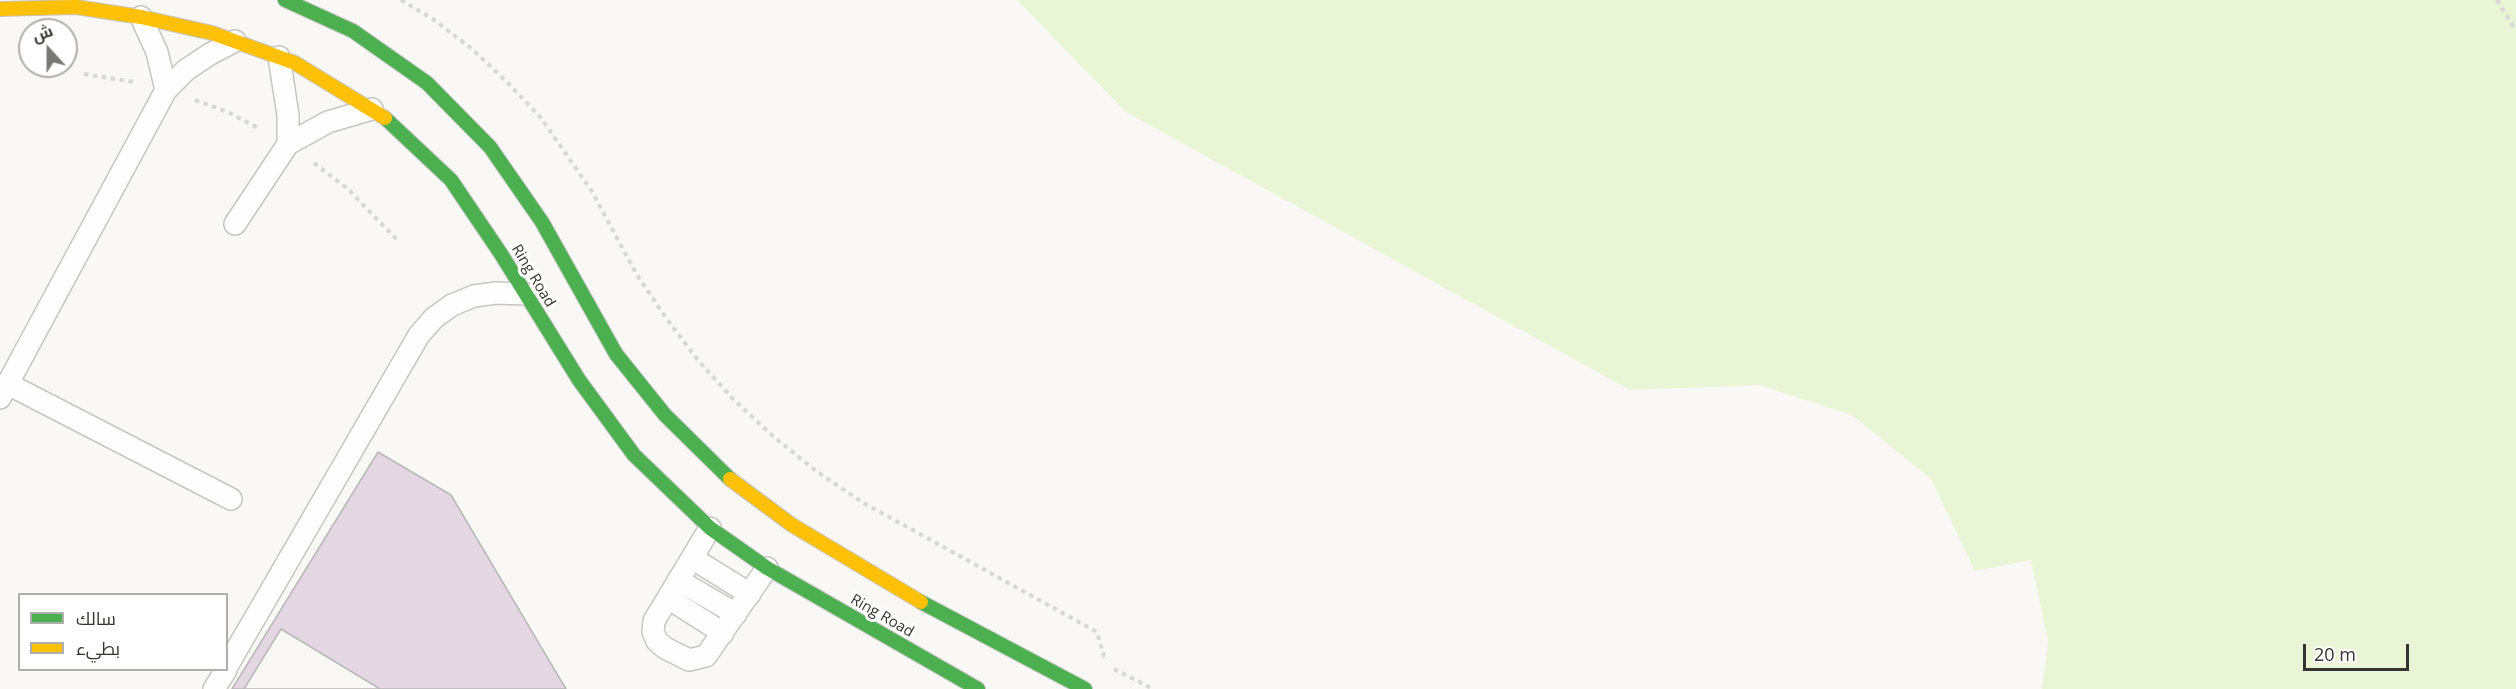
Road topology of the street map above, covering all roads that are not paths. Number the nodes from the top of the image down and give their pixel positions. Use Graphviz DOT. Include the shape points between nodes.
graph roads {
  1 [pos="285,0"];
  2 [pos="0,9"];
  3 [pos="141,17"];
  4 [pos="235,41"];
  5 [pos="279,57"];
  6 [pos="166,90"];
  7 [pos="372,109"];
  8 [pos="288,144"];
  9 [pos="235,224"];
  10 [pos="525,294"];
  11 [pos="4,391"];
  12 [pos="231,499"];
  13 [pos="710,528"];
  14 [pos="692,558"];
  15 [pos="767,568"];
  16 [pos="678,580"];
  17 [pos="750,594"];
  18 [pos="668,598"];
  19 [pos="736,614"];
  20 [pos="723,633"];
  21 [pos="228,666"];
  22 [pos="225,671"];
  23 [pos="214,689"];
  24 [pos="978,689"];
  25 [pos="1085,689"];
  1 -- 25 [label="street" via="353,31 427,83 490,147 542,222 616,354 665,415 725,475 802,531 928,606"];
  2 -- 3 [label="street, Ring Road" via="76,7"];
  3 -- 4 [label="street, Ring Road"];
  3 -- 6 [label="lane" via="157,51"];
  4 -- 5 [label="street, Ring Road"];
  4 -- 6 [label="lane" via="186,70"];
  5 -- 7 [label="street, Ring Road"];
  5 -- 8 [label="lane"];
  6 -- 11 [label="lane"];
  7 -- 8 [label="lane" via="328,122"];
  7 -- 10 [label="street, Ring Road" via="452,180"];
  8 -- 9 [label="lane"];
  10 -- 13 [label="street, Ring Road" via="579,380 634,455"];
  10 -- 21 [label="lane" via="474,296 452,305 419,335"];
  11 -- 12 [label="lane"];
  13 -- 14 [label="lane"];
  13 -- 15 [label="street, Ring Road"];
  14 -- 16 [label="lane"];
  14 -- 17 [label="lane"];
  15 -- 17 [label="lane"];
  15 -- 24 [label="street, Ring Road"];
  16 -- 18 [label="lane"];
  16 -- 19 [label="lane"];
  17 -- 19 [label="lane"];
  18 -- 20 [label="lane"];
  18 -- 20 [label="lane" via="654,621 653,632 665,648 689,660 698,659 706,656"];
  19 -- 20 [label="lane"];
  22 -- 23 [label="lane"];
}
